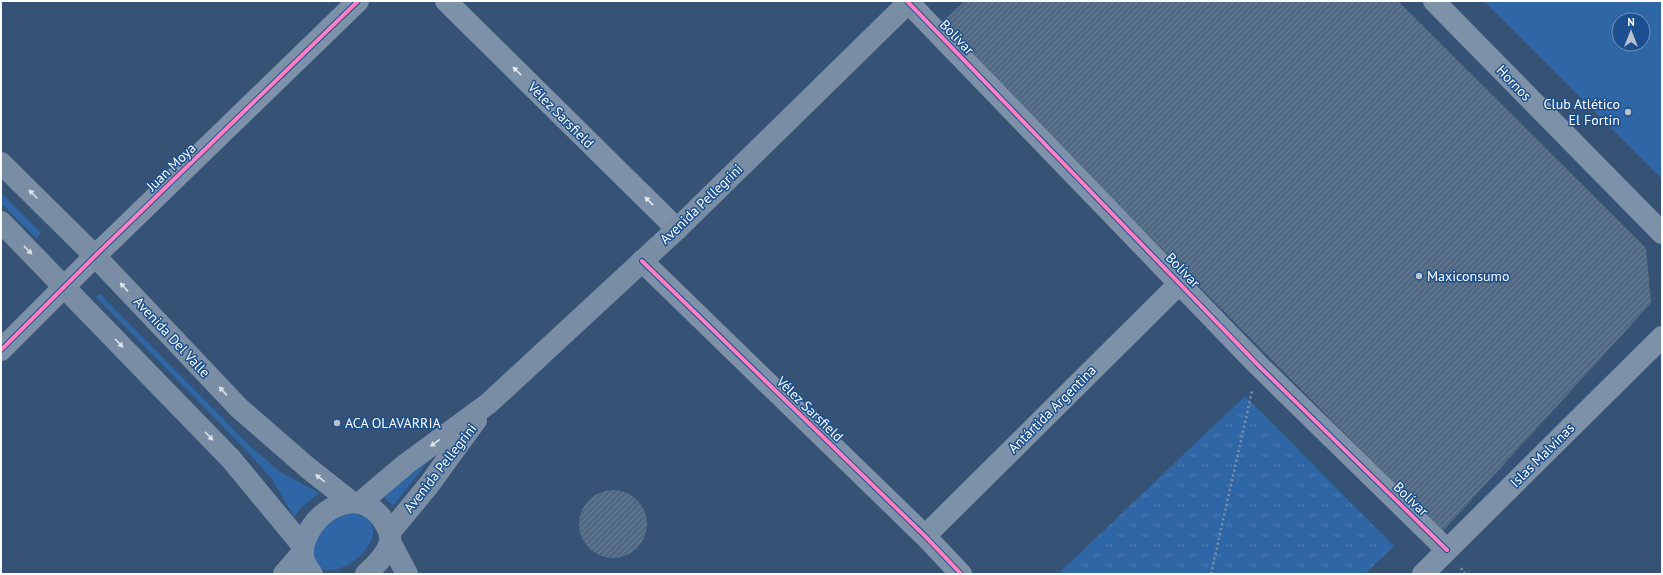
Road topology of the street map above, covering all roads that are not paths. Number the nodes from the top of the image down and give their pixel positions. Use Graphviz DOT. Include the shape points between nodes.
graph roads {
  1 [pos="358,1"];
  2 [pos="446,1"];
  3 [pos="908,1"];
  4 [pos="1434,1"];
  5 [pos="1,163"];
  6 [pos="1,222"];
  7 [pos="677,229"];
  8 [pos="1662,233"];
  9 [pos="95,256"];
  10 [pos="642,261"];
  11 [pos="1180,283"];
  12 [pos="65,287"];
  13 [pos="1662,337"];
  14 [pos="1,350"];
  15 [pos="489,403"];
  16 [pos="355,502"];
  17 [pos="925,536"];
  18 [pos="390,537"];
  19 [pos="302,549"];
  20 [pos="1447,550"];
  21 [pos="284,574"];
  22 [pos="312,574"];
  23 [pos="366,574"];
  24 [pos="407,574"];
  25 [pos="961,574"];
  26 [pos="1423,574"];
  1 -- 9 [label="street, Juan Moya"];
  7 -- 2 [label="street, Vélez Sarsfield, one-way"];
  3 -- 7 [label="main road, Avenida Pellegrini"];
  3 -- 11 [label="street, Bolívar"];
  4 -- 8 [label="street, Hornos"];
  9 -- 5 [label="main road, Avenida Del Valle, one-way"];
  6 -- 12 [label="main road, one-way"];
  7 -- 10 [label="main road, Avenida Pellegrini"];
  9 -- 12 [label="street, Juan Moya"];
  16 -- 9 [label="main road, Avenida Del Valle, one-way" via="308,468 240,408"];
  10 -- 15 [label="main road, Avenida Pellegrini"];
  10 -- 17 [label="street, Vélez Sarsfield"];
  11 -- 17 [label="street, Antártida Argentina"];
  11 -- 20 [label="street, Bolívar" via="1258,365"];
  12 -- 14 [label="street, Juan Moya"];
  12 -- 19 [label="main road, one-way" via="231,459"];
  13 -- 20 [label="street, Islas Malvinas"];
  15 -- 16 [label="main road, Avenida Pellegrini, one-way"];
  15 -- 18 [label="main road, Avenida Pellegrini"];
  16 -- 18 [label="main road, Avenida Del Valle" via="381,516"];
  16 -- 19 [label="main road" via="337,505 323,514 309,529"];
  17 -- 25 [label="street, Vélez Sarsfield"];
  18 -- 23 [label="main road, Avenida Pellegrini" via="380,558"];
  18 -- 24 [label="main road"];
  19 -- 21 [label="main road"];
  19 -- 22 [label="main road" via="304,565"];
  20 -- 26 [label="street, Islas Malvinas"];
}
